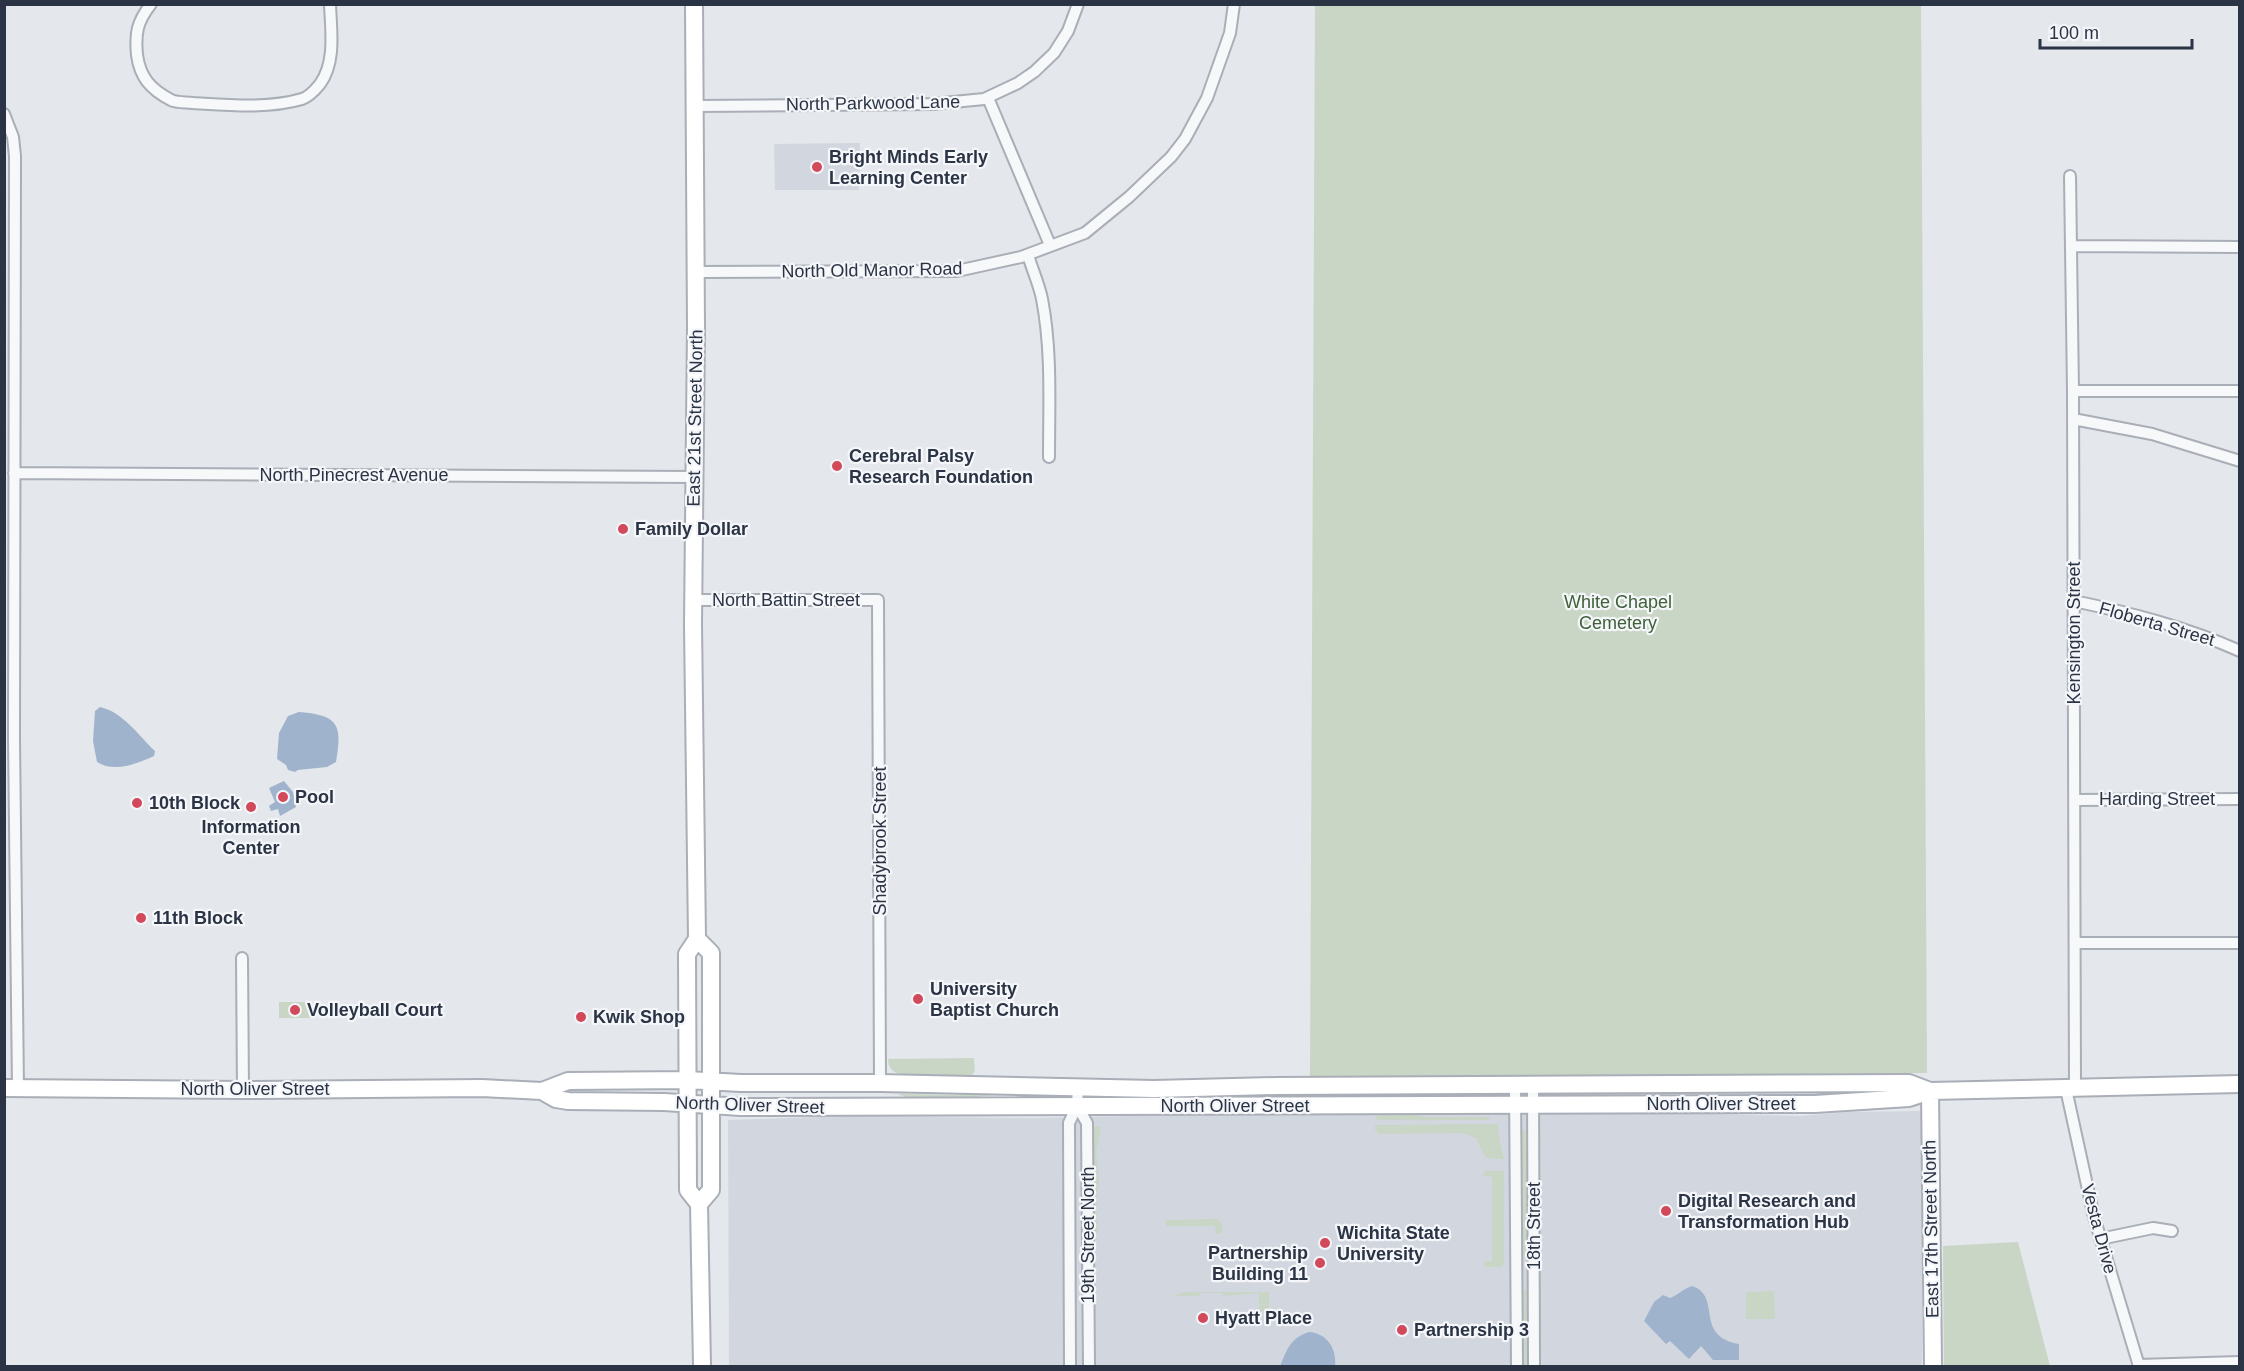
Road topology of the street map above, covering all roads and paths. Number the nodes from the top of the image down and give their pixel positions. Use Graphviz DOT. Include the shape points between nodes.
graph roads {
  1 [pos="151,4"];
  2 [pos="330,4"];
  3 [pos="694,4"];
  4 [pos="1078,4"];
  5 [pos="1234,4"];
  6 [pos="988,98"];
  7 [pos="695,106"];
  8 [pos="4,114"];
  9 [pos="2070,176"];
  10 [pos="1050,245"];
  11 [pos="2072,246"];
  12 [pos="2240,248"];
  13 [pos="1028,255"];
  14 [pos="696,272"];
  15 [pos="2073,391"];
  16 [pos="2240,391"];
  17 [pos="9,405"];
  18 [pos="2073,419"];
  19 [pos="1049,457"];
  20 [pos="2240,461"];
  21 [pos="14,473"];
  22 [pos="694,477"];
  23 [pos="9,543"];
  24 [pos="693,600"];
  25 [pos="878,600"];
  26 [pos="2074,601"];
  27 [pos="2240,651"];
  28 [pos="9,740"];
  29 [pos="2240,799"];
  30 [pos="2075,800"];
  31 [pos="697,939"];
  32 [pos="2075,943"];
  33 [pos="2240,943"];
  34 [pos="242,958"];
  35 [pos="2240,1075"];
  36 [pos="687,1080"];
  37 [pos="711,1082"];
  38 [pos="880,1083"];
  39 [pos="2239,1084"];
  40 [pos="1515,1085"];
  41 [pos="1533,1085"];
  42 [pos="1078,1086"];
  43 [pos="11,1088"];
  44 [pos="2070,1089"];
  45 [pos="243,1090"];
  46 [pos="542,1091"];
  47 [pos="1930,1091"];
  48 [pos="688,1104"];
  49 [pos="1515,1104"];
  50 [pos="1533,1104"];
  51 [pos="711,1105"];
  52 [pos="1077,1106"];
  53 [pos="699,1204"];
  54 [pos="2172,1231"];
  55 [pos="2100,1239"];
  56 [pos="2240,1362"];
  57 [pos="702,1366"];
  58 [pos="1070,1366"];
  59 [pos="1089,1366"];
  60 [pos="1517,1366"];
  61 [pos="1534,1366"];
  62 [pos="1933,1366"];
  63 [pos="2138,1366"];
  1 -- 2 [label="street" via="135,36 140,72 153,88 173,101 233,106 305,98 319,85 328,68 332,45"];
  3 -- 7 [label="main road, East 21st Street North"];
  4 -- 6 [label="street, North Parkwood Lane" via="1068,32 1054,52 1034,72"];
  5 -- 10 [label="street, North Old Manor Road" via="1230,33 1207,98 1172,157 1085,233"];
  6 -- 7 [label="street, North Parkwood Lane" via="933,104"];
  6 -- 10 [label="street"];
  7 -- 14 [label="main road, East 21st Street North"];
  8 -- 17 [label="street" via="14,137 15,156"];
  9 -- 11 [label="street, Kensington Street"];
  10 -- 13 [label="street, North Old Manor Road"];
  11 -- 12 [label="street"];
  11 -- 15 [label="street, Kensington Street"];
  13 -- 14 [label="street, North Old Manor Road" via="957,271"];
  13 -- 19 [label="street" via="1047,333"];
  14 -- 22 [label="main road, East 21st Street North"];
  15 -- 16 [label="street"];
  15 -- 18 [label="street, Kensington Street"];
  17 -- 21 [label="street"];
  18 -- 20 [label="street" via="2152,434"];
  18 -- 26 [label="street, Kensington Street"];
  21 -- 22 [label="street, North Pinecrest Avenue"];
  21 -- 23 [label="street"];
  22 -- 24 [label="main road, East 21st Street North"];
  23 -- 28 [label="street"];
  24 -- 25 [label="street, North Battin Street"];
  24 -- 31 [label="main road, East 21st Street North"];
  25 -- 38 [label="street, Shadybrook Street"];
  26 -- 27 [label="street, Floberta Street" via="2202,634"];
  26 -- 30 [label="street, Kensington Street"];
  28 -- 43 [label="street"];
  29 -- 30 [label="street, Harding Street"];
  30 -- 32 [label="street, Kensington Street"];
  31 -- 36 [label="main road, East 21st Street North" via="687,954"];
  31 -- 37 [label="main road, East 21st Street North" via="711,953"];
  32 -- 33 [label="street"];
  32 -- 44 [label="street, Kensington Street"];
  34 -- 45 [label="street"];
  35 -- 39 [label="street"];
  36 -- 37 [label="main road, North Oliver Street"];
  36 -- 46 [label="main road, North Oliver Street" via="568,1081"];
  36 -- 48 [label="main road, East 21st Street North"];
  37 -- 38 [label="main road, North Oliver Street"];
  37 -- 51 [label="main road, East 21st Street North"];
  38 -- 42 [label="main road, North Oliver Street"];
  39 -- 44 [label="main road, North Oliver Street"];
  40 -- 41 [label="main road, North Oliver Street"];
  40 -- 42 [label="main road, North Oliver Street" via="1154,1089"];
  40 -- 49 [label="street, 18th Street"];
  41 -- 47 [label="main road, North Oliver Street" via="1909,1083"];
  41 -- 50 [label="street, 18th Street"];
  42 -- 52 [label="street, 19th Street North"];
  43 -- 45 [label="main road, North Oliver Street"];
  44 -- 47 [label="main road, North Oliver Street"];
  44 -- 55 [label="street, Vesta Drive"];
  45 -- 46 [label="main road, North Oliver Street"];
  46 -- 48 [label="main road, North Oliver Street" via="568,1101"];
  47 -- 50 [label="main road, North Oliver Street" via="1909,1098 1815,1104"];
  47 -- 62 [label="main road, East 17th Street North"];
  48 -- 51 [label="main road, North Oliver Street"];
  48 -- 53 [label="main road, East 21st Street North" via="688,1190"];
  49 -- 50 [label="main road, North Oliver Street"];
  49 -- 52 [label="main road, North Oliver Street"];
  49 -- 60 [label="street, 18th Street"];
  50 -- 61 [label="street, 18th Street"];
  51 -- 52 [label="main road, North Oliver Street"];
  51 -- 53 [label="main road, East 21st Street North" via="711,1190"];
  52 -- 58 [label="street, 19th Street North" via="1069,1123"];
  52 -- 59 [label="street, 19th Street North" via="1087,1123"];
  53 -- 57 [label="main road, East 21st Street North"];
  54 -- 55 [label="street" via="2153,1228"];
  55 -- 63 [label="street, Vesta Drive"];
  56 -- 63 [label="street"];
}
